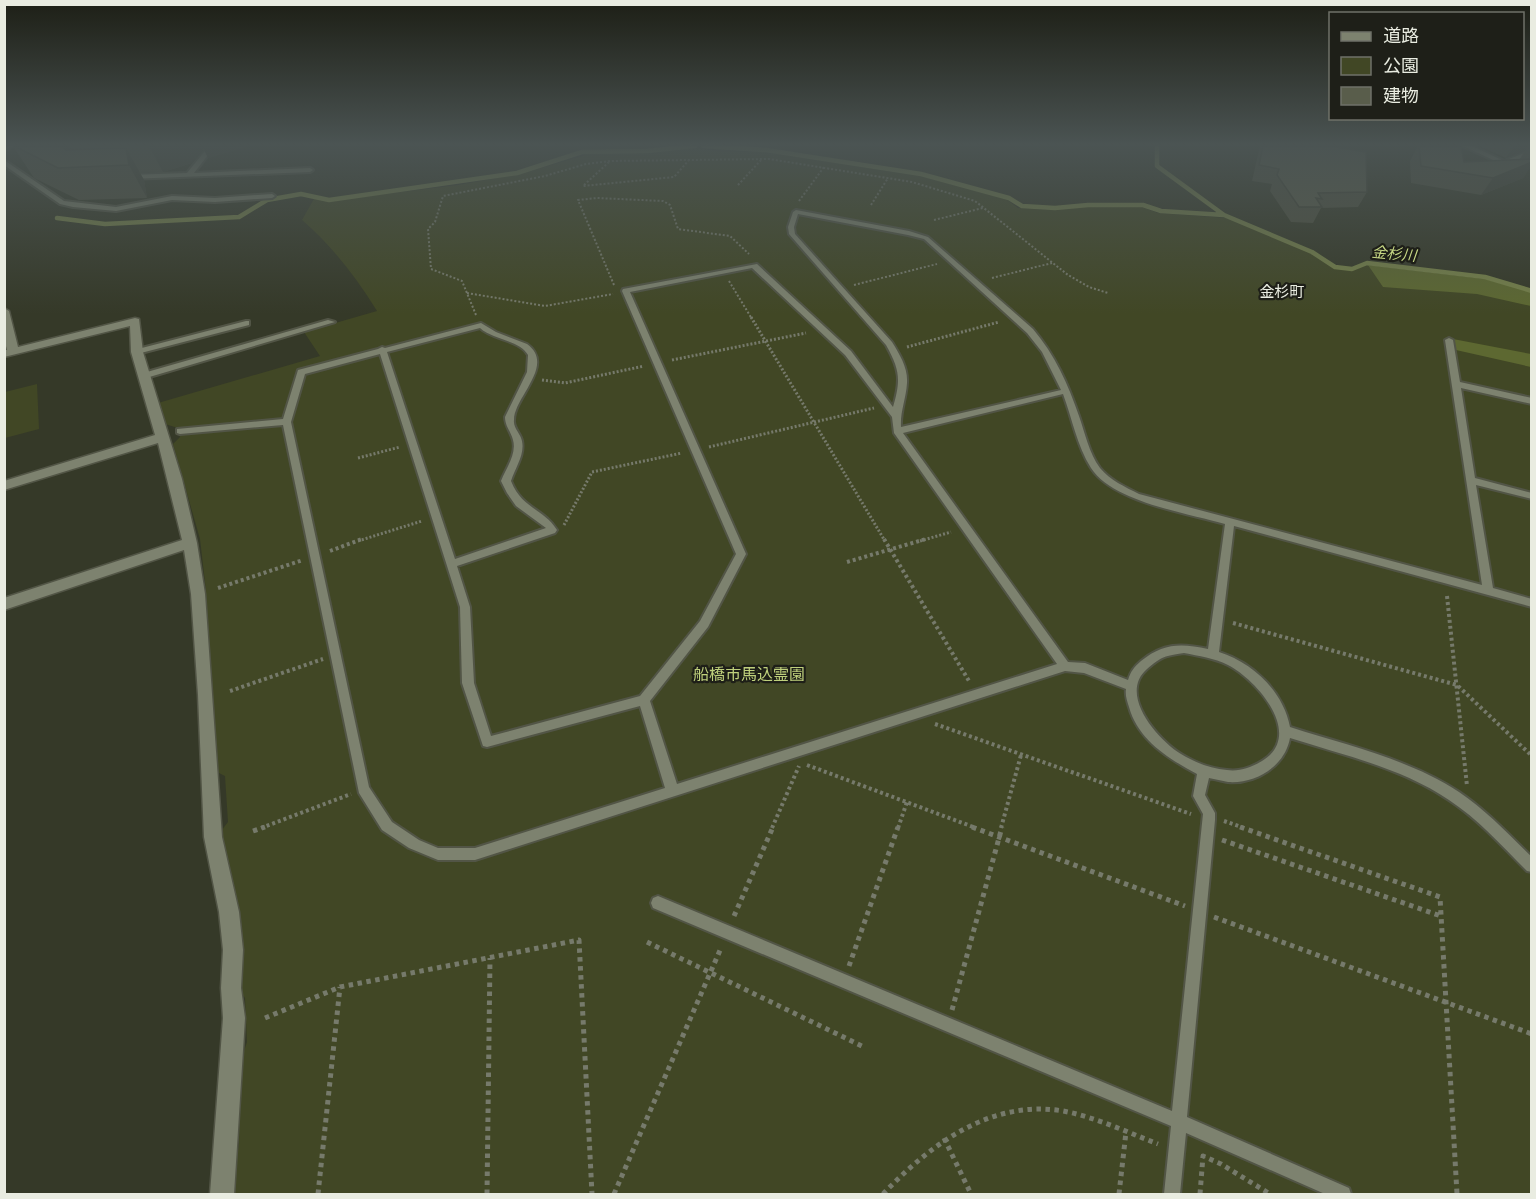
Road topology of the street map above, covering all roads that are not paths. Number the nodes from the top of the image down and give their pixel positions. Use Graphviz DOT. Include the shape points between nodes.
graph roads {
  1 [pos="60,202"];
  2 [pos="152,202"];
  3 [pos="4,311"];
  4 [pos="331,322"];
  5 [pos="246,323"];
  6 [pos="1449,340"];
  7 [pos="381,350"];
  8 [pos="137,352"];
  9 [pos="9,353"];
  10 [pos="143,376"];
  11 [pos="1456,384"];
  12 [pos="1066,391"];
  13 [pos="1532,401"];
  14 [pos="897,418"];
  15 [pos="287,422"];
  16 [pos="180,431"];
  17 [pos="897,431"];
  18 [pos="162,437"];
  19 [pos="1471,480"];
  20 [pos="4,486"];
  21 [pos="1532,496"];
  22 [pos="1230,523"];
  23 [pos="190,543"];
  24 [pos="451,564"];
  25 [pos="1488,592"];
  26 [pos="1532,603"];
  27 [pos="4,604"];
  28 [pos="1213,653"];
  29 [pos="1065,666"];
  30 [pos="1131,686"];
  31 [pos="644,700"];
  32 [pos="1285,731"];
  33 [pos="1204,772"];
  34 [pos="673,792"];
  35 [pos="1532,866"];
  36 [pos="658,903"];
  37 [pos="1180,1122"];
  38 [pos="222,1194"];
  39 [pos="1172,1194"];
  40 [pos="1343,1194"];
  1 -- 2 [label="lane" via="116,209"];
  3 -- 9 [label="street"];
  4 -- 10 [label="lane"];
  5 -- 8 [label="lane"];
  6 -- 11 [label="lane"];
  7 -- 15 [label="lane" via="301,372"];
  7 -- 24 [label="lane"];
  7 -- 24 [label="lane" via="480,325 495,337 526,347 533,355 530,379 508,423 518,443 506,481 516,500 546,520 552,530"];
  8 -- 9 [label="street" via="135,321"];
  8 -- 10 [label="street"];
  10 -- 18 [label="street"];
  11 -- 13 [label="lane"];
  11 -- 19 [label="lane"];
  12 -- 14 [label="lane" via="1044,346 920,236 796,212 792,234 899,358 905,384"];
  12 -- 17 [label="lane"];
  12 -- 22 [label="lane" via="1090,459 1115,486 1136,496"];
  14 -- 17 [label="lane"];
  14 -- 31 [label="lane" via="848,353 753,266 626,291 741,554 704,624"];
  15 -- 16 [label="lane"];
  15 -- 34 [label="lane" via="363,789 387,826 438,854 475,854"];
  17 -- 29 [label="lane"];
  18 -- 20 [label="street"];
  18 -- 23 [label="street"];
  19 -- 21 [label="lane"];
  19 -- 25 [label="lane"];
  22 -- 25 [label="lane"];
  22 -- 28 [label="lane"];
  23 -- 27 [label="street"];
  23 -- 38 [label="street" via="200,616 213,837 233,950 234,1018"];
  24 -- 31 [label="lane" via="465,607 468,683 487,742"];
  25 -- 26 [label="lane"];
  28 -- 30 [label="lane" via="1184,649 1159,653 1140,666"];
  28 -- 32 [label="lane" via="1235,662 1270,693 1281,711"];
  29 -- 30 [label="lane" via="1085,668"];
  29 -- 34 [label="lane"];
  30 -- 33 [label="lane" via="1134,710 1148,735 1172,757"];
  31 -- 34 [label="lane"];
  32 -- 33 [label="lane" via="1282,749 1270,764 1252,773 1229,776"];
  32 -- 35 [label="lane" via="1399,769 1442,789"];
  33 -- 37 [label="lane" via="1199,796 1208,824"];
  36 -- 37 [label="lane"];
  37 -- 39 [label="lane"];
  37 -- 40 [label="lane"];
}
